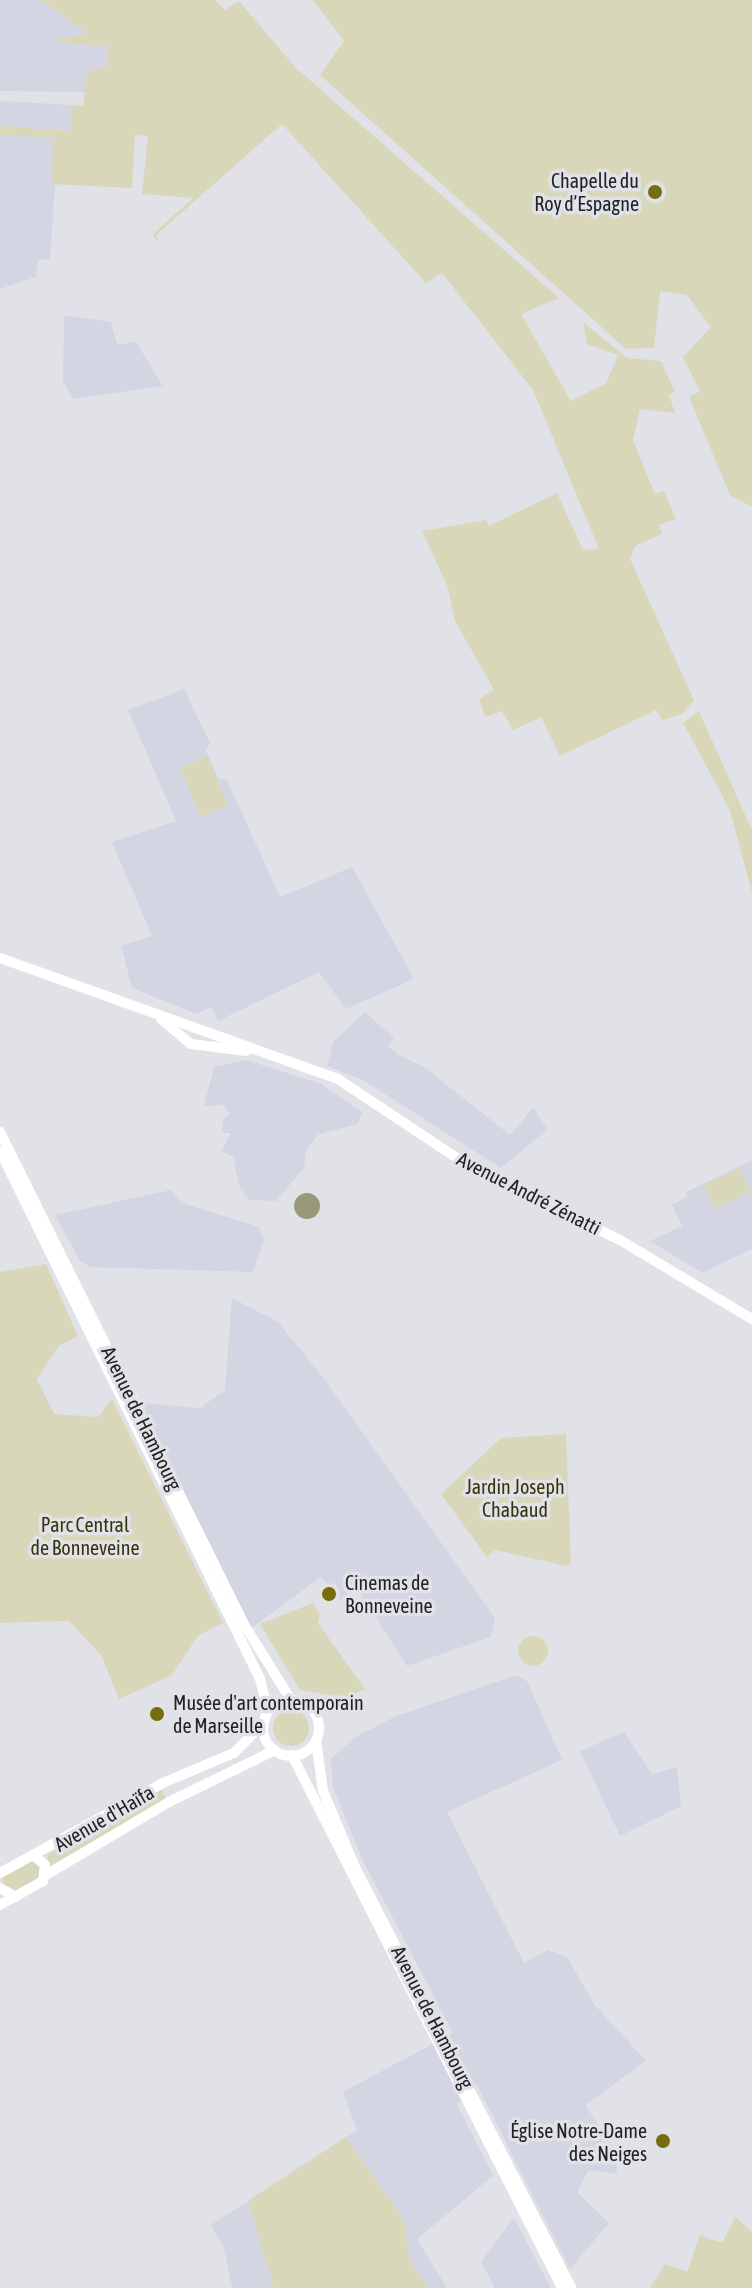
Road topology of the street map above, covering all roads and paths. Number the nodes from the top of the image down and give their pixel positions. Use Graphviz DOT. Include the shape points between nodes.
graph roads {
  1 [pos="0,958"];
  2 [pos="0,1132"];
  3 [pos="0,1151"];
  4 [pos="752,1319"];
  5 [pos="291,1700"];
  6 [pos="268,1712"];
  7 [pos="263,1724"];
  8 [pos="316,1740"];
  9 [pos="275,1750"];
  10 [pos="292,1755"];
  11 [pos="172,1779"];
  12 [pos="181,1796"];
  13 [pos="34,1856"];
  14 [pos="0,1873"];
  15 [pos="46,1875"];
  16 [pos="0,1888"];
  17 [pos="18,1898"];
  18 [pos="0,1905"];
  19 [pos="562,2288"];
  20 [pos="571,2288"];
  1 -- 4 [label="street, Avenue André Zénatti" via="359,1090 469,1166 620,1240"];
  2 -- 5 [label="street, Avenue de Hambourg" via="272,1680"];
  3 -- 6 [label="street, Avenue de Hambourg" via="260,1679"];
  5 -- 6 [label="street"];
  5 -- 8 [label="street" via="312,1710"];
  6 -- 7 [label="street"];
  7 -- 9 [label="street"];
  7 -- 11 [label="street, Avenue d'Haïfa" via="246,1746"];
  8 -- 10 [label="street"];
  8 -- 20 [label="street, Avenue de Hambourg" via="323,1791 355,1867"];
  9 -- 10 [label="street"];
  9 -- 12 [label="street, Avenue d'Haïfa"];
  10 -- 19 [label="street, Avenue de Hambourg"];
  11 -- 12 [label="street, Avenue d'Haïfa"];
  11 -- 13 [label="street, Avenue d'Haïfa"];
  12 -- 15 [label="street, Avenue d'Haïfa"];
  13 -- 14 [label="street, Avenue d'Haïfa"];
  13 -- 15 [label="street"];
  15 -- 17 [label="street, Avenue d'Haïfa"];
  16 -- 17 [label="street"];
  17 -- 18 [label="street"];
}
